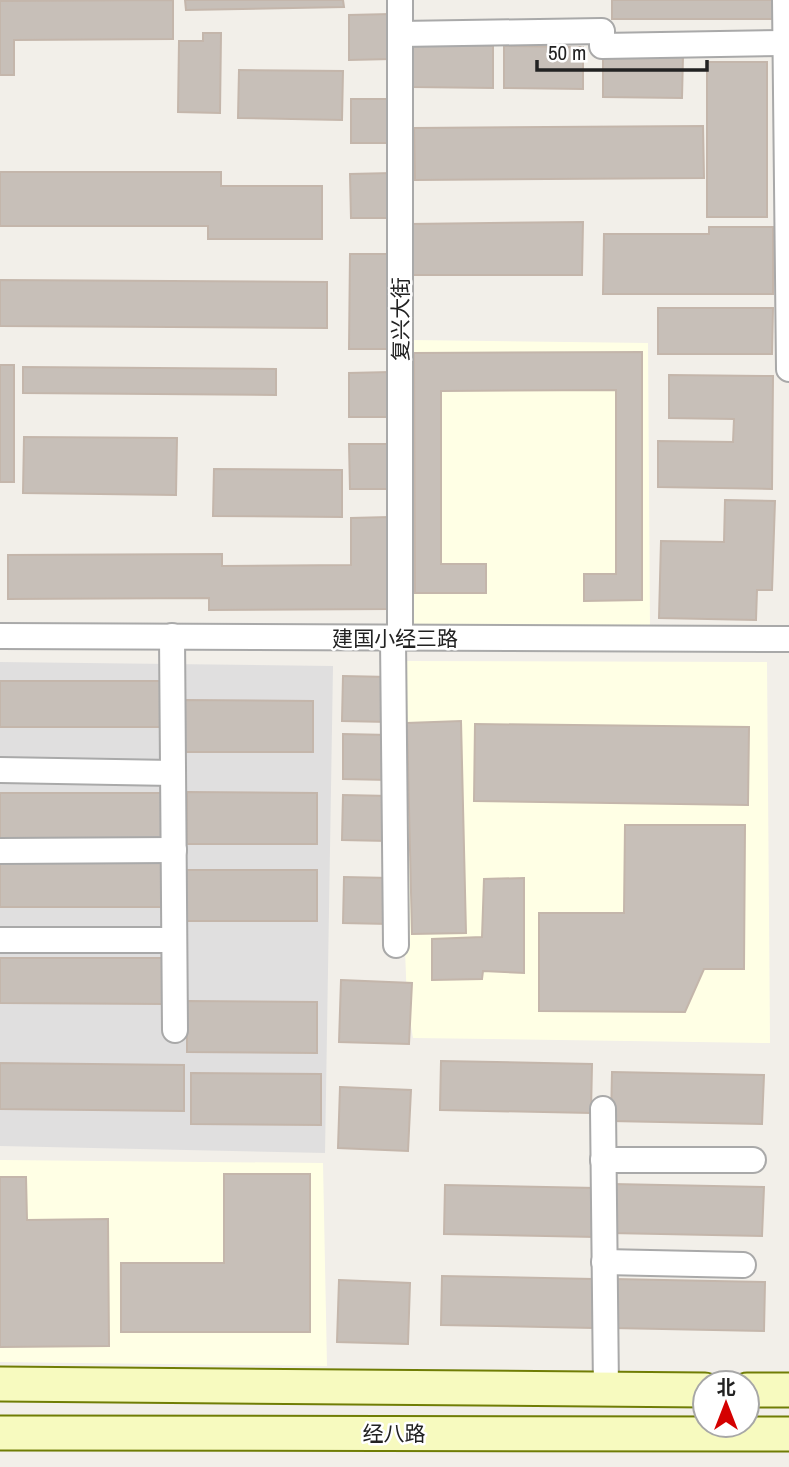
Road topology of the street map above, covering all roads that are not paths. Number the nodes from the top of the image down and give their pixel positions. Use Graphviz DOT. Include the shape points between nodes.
graph roads {
  1 [pos="400,0"];
  2 [pos="785,0"];
  3 [pos="400,34"];
  4 [pos="784,43"];
  5 [pos="789,369"];
  6 [pos="0,636"];
  7 [pos="172,636"];
  8 [pos="396,638"];
  9 [pos="789,639"];
  10 [pos="0,770"];
  11 [pos="173,773"];
  12 [pos="174,850"];
  13 [pos="0,851"];
  14 [pos="0,940"];
  15 [pos="174,940"];
  16 [pos="397,945"];
  17 [pos="175,1030"];
  18 [pos="603,1109"];
  19 [pos="603,1160"];
  20 [pos="753,1160"];
  21 [pos="604,1262"];
  22 [pos="743,1265"];
  23 [pos="0,1384"];
  24 [pos="606,1389"];
  25 [pos="691,1390"];
  26 [pos="761,1390"];
  27 [pos="789,1390"];
  28 [pos="0,1433"];
  29 [pos="789,1434"];
  1 -- 3 [label="street, 复兴大街"];
  2 -- 4 [label="street"];
  3 -- 4 [label="street" via="602,31 602,46"];
  3 -- 8 [label="street, 复兴大街"];
  4 -- 5 [label="street"];
  6 -- 7 [label="street, 建国小经三路"];
  7 -- 8 [label="street, 建国小经三路"];
  7 -- 11 [label="street"];
  8 -- 9 [label="street, 建国小经三路"];
  8 -- 16 [label="street, 复兴大街"];
  10 -- 11 [label="street"];
  11 -- 12 [label="street"];
  12 -- 13 [label="street"];
  12 -- 15 [label="street"];
  14 -- 15 [label="street"];
  15 -- 17 [label="street"];
  18 -- 19 [label="street"];
  19 -- 20 [label="street"];
  19 -- 21 [label="street"];
  21 -- 22 [label="street"];
  21 -- 24 [label="street"];
  23 -- 24 [label="main road"];
  24 -- 25 [label="main road"];
  26 -- 27 [label="main road"];
  28 -- 29 [label="main road, 经八路"];
}
